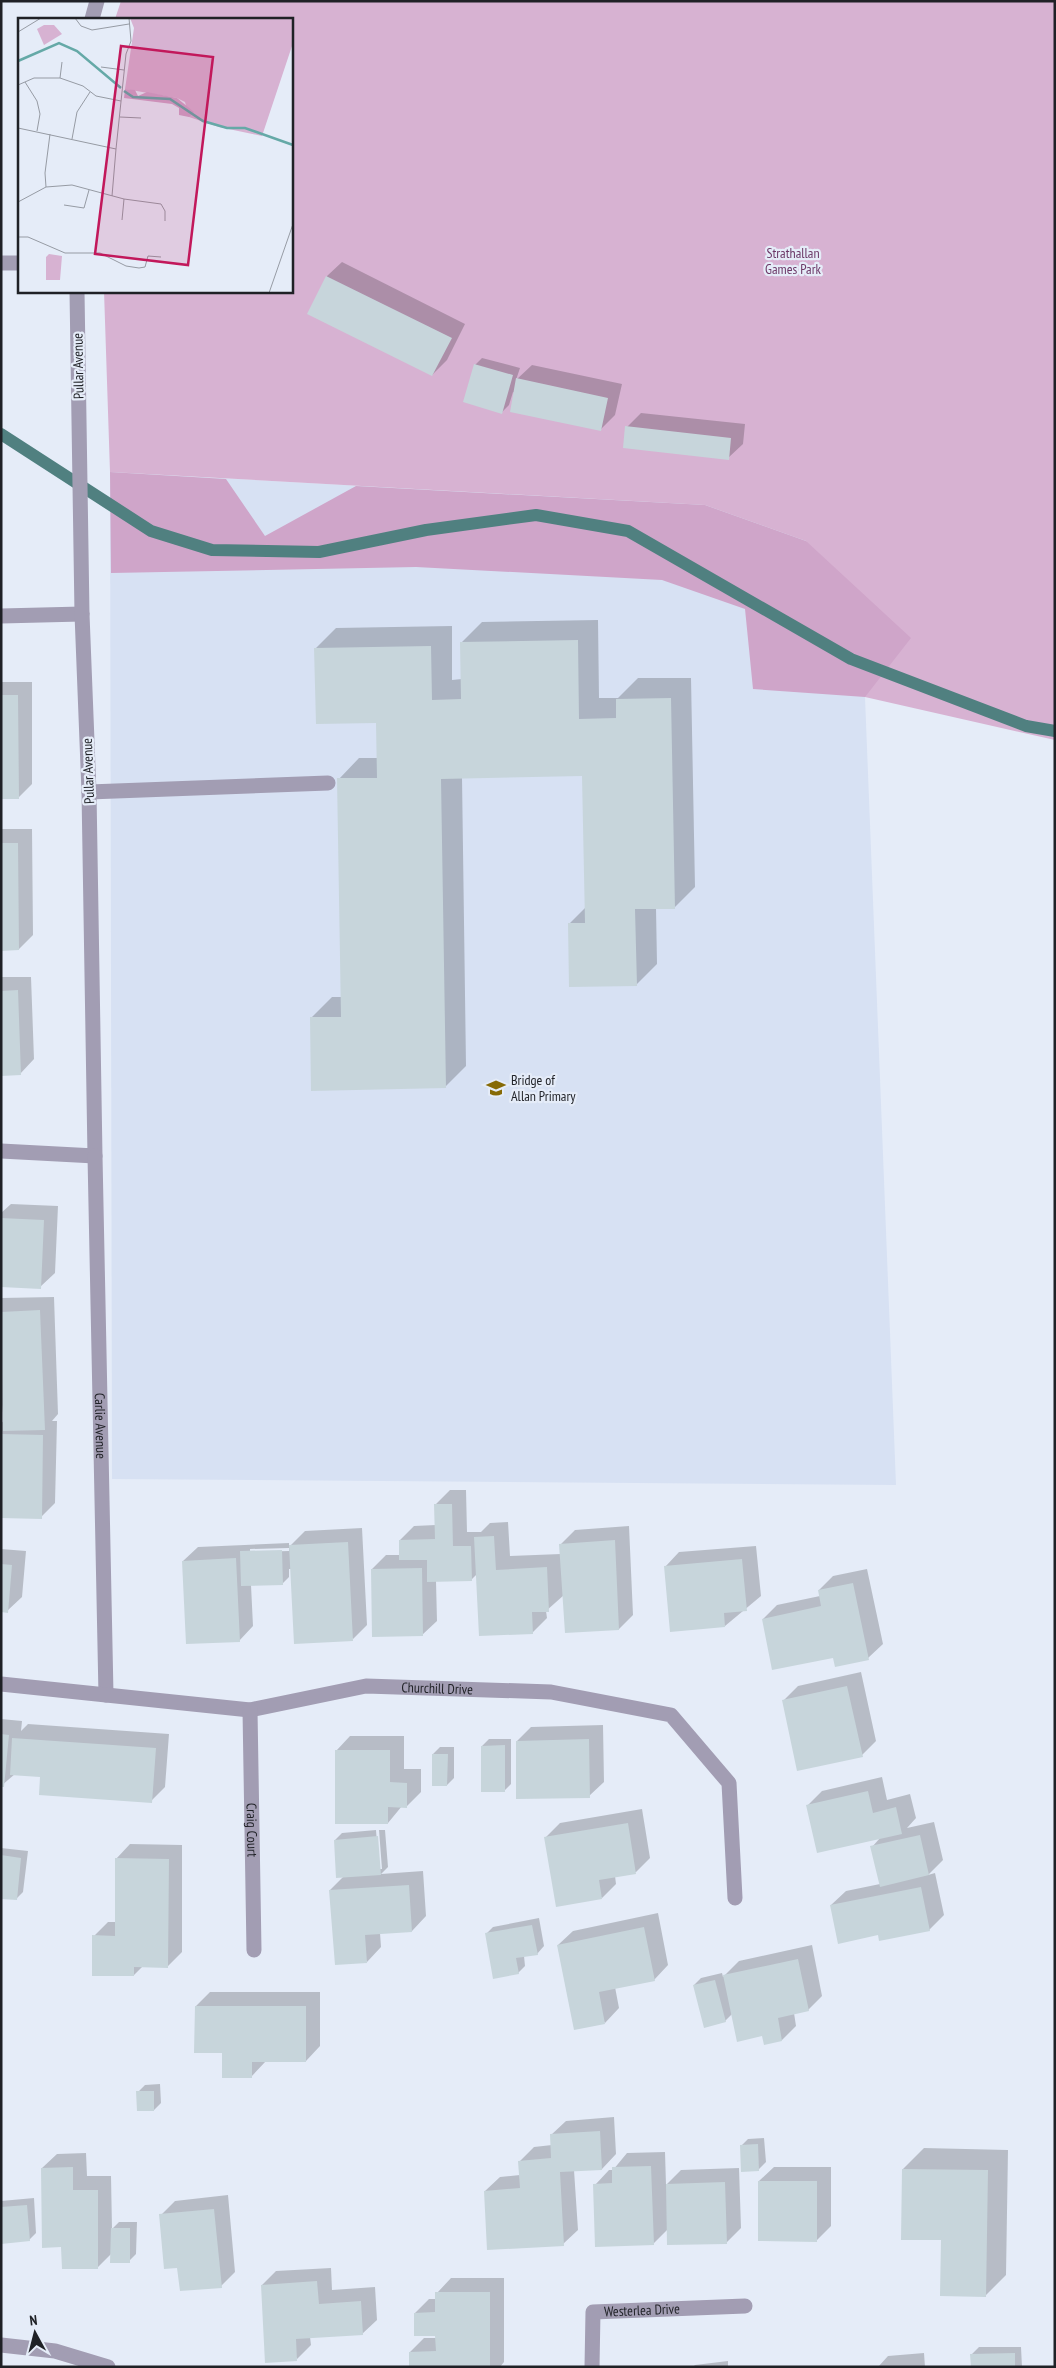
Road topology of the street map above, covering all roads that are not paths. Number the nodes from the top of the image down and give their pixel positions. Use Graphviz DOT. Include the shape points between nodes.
graph roads {
  1 [pos="97,1"];
  2 [pos="92,18"];
  3 [pos="1,263"];
  4 [pos="18,263"];
  5 [pos="76,292"];
  6 [pos="82,614"];
  7 [pos="1,616"];
  8 [pos="328,783"];
  9 [pos="89,792"];
  10 [pos="1,1151"];
  11 [pos="95,1156"];
  12 [pos="1,1684"];
  13 [pos="106,1695"];
  14 [pos="250,1710"];
  15 [pos="735,1898"];
  16 [pos="254,1950"];
  17 [pos="745,2306"];
  18 [pos="1,2345"];
  19 [pos="108,2367"];
  20 [pos="592,2367"];
  1 -- 2 [label="street"];
  3 -- 4 [label="street"];
  5 -- 6 [label="street, Pullar Avenue"];
  6 -- 7 [label="street"];
  6 -- 9 [label="street, Pullar Avenue"];
  8 -- 9 [label="street"];
  9 -- 11 [label="street, Pullar Avenue"];
  10 -- 11 [label="street"];
  11 -- 13 [label="street, Carlie Avenue"];
  12 -- 13 [label="street, Churchill Drive"];
  13 -- 14 [label="street, Churchill Drive"];
  14 -- 15 [label="street, Churchill Drive" via="366,1686 551,1692 671,1715 729,1783"];
  14 -- 16 [label="street, Craig Court"];
  17 -- 20 [label="street, Westerlea Drive" via="593,2312"];
  18 -- 19 [label="street" via="55,2351"];
}
